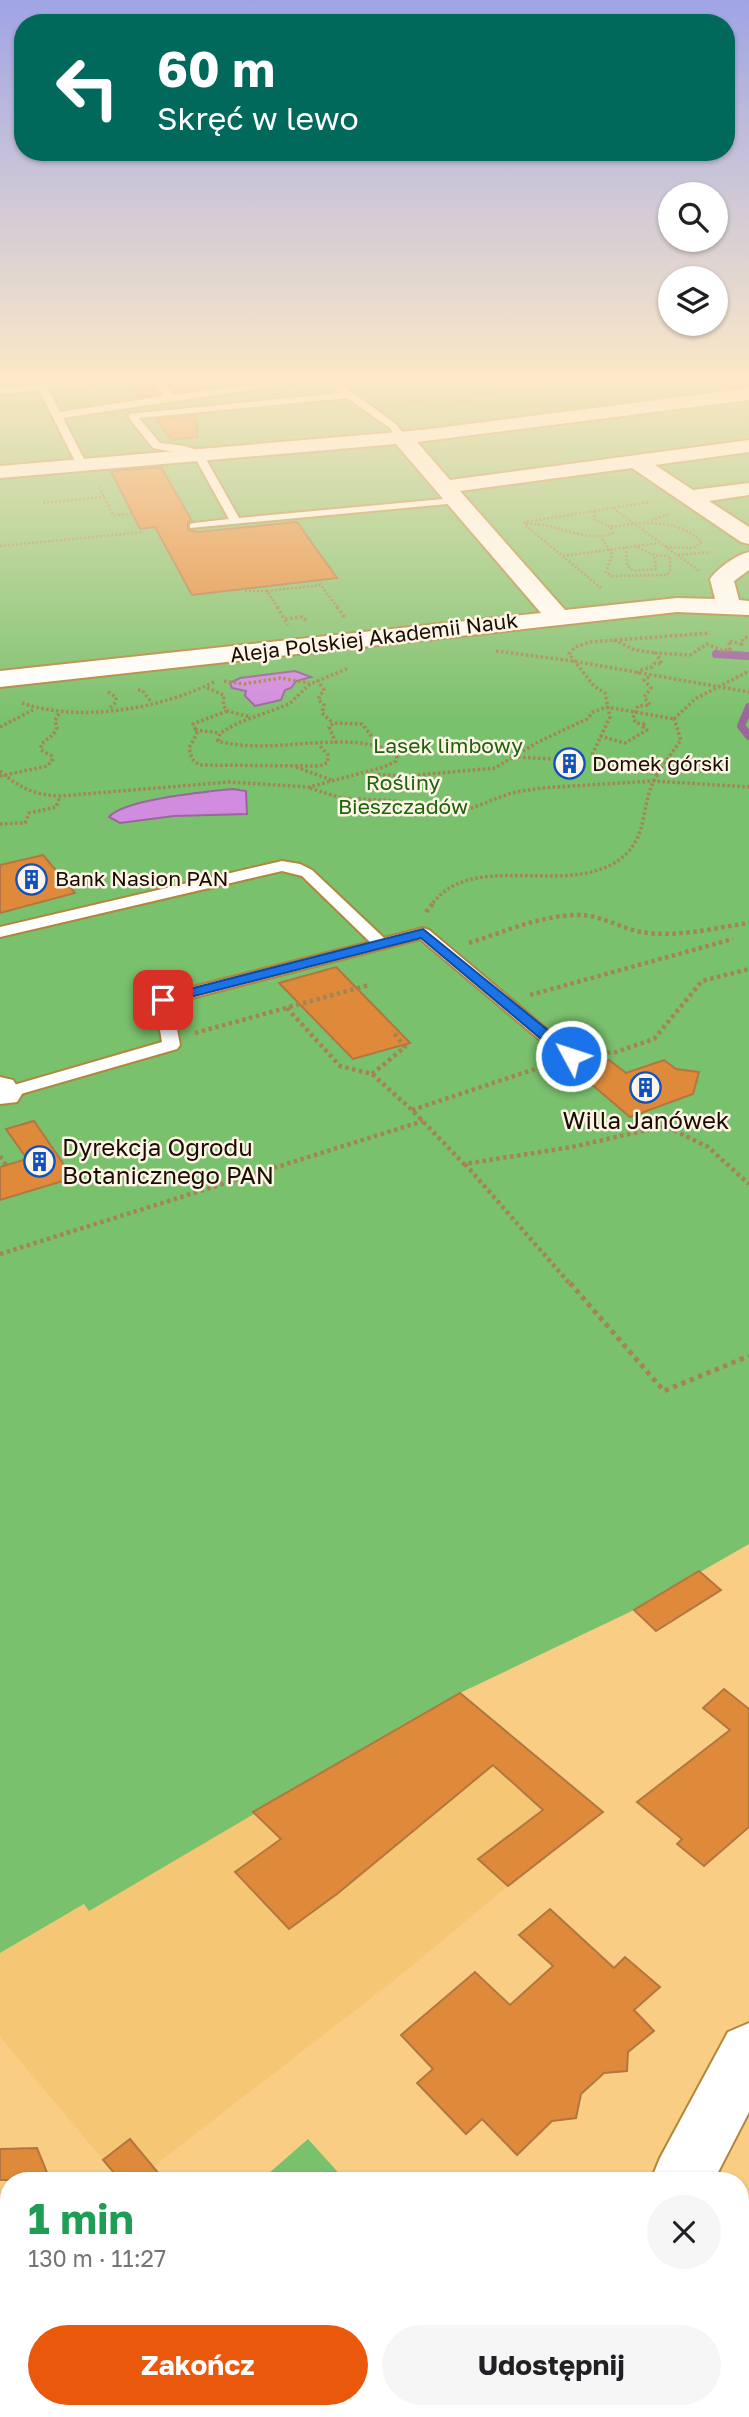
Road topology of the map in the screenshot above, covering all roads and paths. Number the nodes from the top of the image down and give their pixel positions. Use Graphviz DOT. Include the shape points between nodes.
graph roads {
  1 [pos="101,492"];
  2 [pos="219,492"];
  3 [pos="461,492"];
  4 [pos="681,492"];
  5 [pos="728,492"];
  6 [pos="449,494"];
  7 [pos="104,497"];
  8 [pos="689,497"];
  9 [pos="43,503"];
  10 [pos="612,508"];
  11 [pos="595,510"];
  12 [pos="670,513"];
  13 [pos="132,514"];
  14 [pos="660,518"];
  15 [pos="644,521"];
  16 [pos="236,522"];
  17 [pos="633,523"];
  18 [pos="663,523"];
  19 [pos="525,525"];
  20 [pos="194,526"];
  21 [pos="611,527"];
  22 [pos="144,532"];
  23 [pos="601,538"];
  24 [pos="659,542"];
  25 [pos="634,546"];
  26 [pos="0,547"];
  27 [pos="626,547"];
  28 [pos="666,547"];
  29 [pos="609,550"];
  30 [pos="748,552"];
  31 [pos="654,555"];
  32 [pos="677,555"];
  33 [pos="562,556"];
  34 [pos="670,556"];
  35 [pos="722,579"];
  36 [pos="317,580"];
  37 [pos="322,585"];
  38 [pos="245,591"];
  39 [pos="267,591"];
  40 [pos="608,591"];
  41 [pos="738,607"];
  42 [pos="558,617"];
  43 [pos="716,632"];
  44 [pos="749,636"];
  45 [pos="360,639"];
  46 [pos="302,646"];
  47 [pos="226,655"];
  48 [pos="573,660"];
  49 [pos="749,671"];
  50 [pos="638,674"];
  51 [pos="650,676"];
  52 [pos="5,678"];
  53 [pos="317,680"];
  54 [pos="238,684"];
  55 [pos="310,684"];
  56 [pos="719,687"];
  57 [pos="205,688"];
  58 [pos="135,689"];
  59 [pos="124,691"];
  60 [pos="748,692"];
  61 [pos="113,695"];
  62 [pos="152,703"];
  63 [pos="607,707"];
  64 [pos="34,710"];
  65 [pos="227,710"];
  66 [pos="60,712"];
  67 [pos="634,714"];
  68 [pos="252,717"];
  69 [pos="674,719"];
  70 [pos="333,723"];
  71 [pos="0,727"];
  72 [pos="195,730"];
  73 [pos="220,733"];
  74 [pos="600,736"];
  75 [pos="318,744"];
  76 [pos="336,744"];
  77 [pos="379,744"];
  78 [pos="517,757"];
  79 [pos="552,759"];
  80 [pos="295,766"];
  81 [pos="363,773"];
  82 [pos="1,774"];
  83 [pos="658,774"];
  84 [pos="334,781"];
  85 [pos="653,781"];
  86 [pos="749,787"];
  87 [pos="309,788"];
  88 [pos="60,796"];
  89 [pos="0,824"];
  90 [pos="749,923"];
  91 [pos="0,932"];
  92 [pos="415,935"];
  93 [pos="733,939"];
  94 [pos="381,944"];
  95 [pos="445,951"];
  96 [pos="749,969"];
  97 [pos="369,985"];
  98 [pos="506,1002"];
  99 [pos="287,1007"];
  100 [pos="392,1031"];
  101 [pos="171,1040"];
  102 [pos="571,1056"];
  103 [pos="372,1074"];
  104 [pos="1,1092"];
  105 [pos="412,1110"];
  106 [pos="423,1121"];
  107 [pos="0,1156"];
  108 [pos="464,1164"];
  109 [pos="6,1165"];
  110 [pos="749,1184"];
  111 [pos="0,1254"];
  112 [pos="749,1356"];
  113 [pos="749,2051"];
  114 [pos="686,2172"];
  1 -- 7 [label="path"];
  2 -- 16 [label="lane"];
  3 -- 6 [label="street"];
  4 -- 8 [label="street"];
  5 -- 8 [label="street"];
  6 -- 16 [label="lane"];
  6 -- 42 [label="street"];
  7 -- 9 [label="path"];
  7 -- 13 [label="path" via="113,515"];
  8 -- 10 [label="path"];
  8 -- 30 [label="street"];
  10 -- 11 [label="path"];
  10 -- 17 [label="path"];
  11 -- 19 [label="path" via="528,519"];
  11 -- 21 [label="path" via="594,519"];
  12 -- 14 [label="path"];
  14 -- 15 [label="path"];
  14 -- 18 [label="path"];
  15 -- 17 [label="path"];
  15 -- 18 [label="path"];
  16 -- 20 [label="lane"];
  17 -- 21 [label="path"];
  17 -- 24 [label="path"];
  18 -- 28 [label="path" via="702,542 692,548"];
  19 -- 23 [label="path" via="562,527"];
  19 -- 33 [label="path"];
  21 -- 23 [label="path" via="613,533"];
  22 -- 26 [label="path"];
  23 -- 29 [label="path"];
  24 -- 25 [label="path"];
  24 -- 28 [label="path"];
  25 -- 27 [label="path"];
  25 -- 31 [label="path"];
  27 -- 29 [label="path"];
  27 -- 31 [label="path" via="627,565 634,571 656,569"];
  28 -- 32 [label="path"];
  29 -- 33 [label="path"];
  29 -- 34 [label="path" via="612,559 606,572 611,576 666,575"];
  30 -- 32 [label="path"];
  30 -- 35 [label="street"];
  31 -- 34 [label="path"];
  32 -- 34 [label="path"];
  32 -- 35 [label="path" via="709,579"];
  33 -- 40 [label="path"];
  35 -- 41 [label="street"];
  36 -- 37 [label="path"];
  37 -- 39 [label="path"];
  37 -- 45 [label="path"];
  38 -- 39 [label="path"];
  39 -- 46 [label="path"];
  41 -- 42 [label="street, Aleja Polskiej Akademii Nauk" via="677,605"];
  42 -- 45 [label="street, Aleja Polskiej Akademii Nauk"];
  43 -- 48 [label="path" via="590,642 575,647 569,654"];
  44 -- 50 [label="path" via="741,644 729,641 730,650 707,644 690,655 656,653 662,664 654,663"];
  45 -- 46 [label="street, Aleja Polskiej Akademii Nauk"];
  45 -- 53 [label="path" via="366,657"];
  46 -- 47 [label="street, Aleja Polskiej Akademii Nauk"];
  47 -- 52 [label="street, Aleja Polskiej Akademii Nauk"];
  47 -- 57 [label="path" via="222,674"];
  48 -- 50 [label="path"];
  48 -- 63 [label="path" via="594,686 606,692"];
  49 -- 56 [label="path"];
  50 -- 51 [label="path"];
  51 -- 56 [label="path"];
  51 -- 67 [label="path" via="644,680 651,688 644,697 650,705 638,706"];
  52 -- 64 [label="path" via="15,696"];
  53 -- 55 [label="path"];
  53 -- 70 [label="path" via="324,690 318,699 324,705 322,713"];
  54 -- 55 [label="path" via="273,678"];
  55 -- 68 [label="path" via="289,704"];
  56 -- 60 [label="path"];
  56 -- 69 [label="path" via="695,699"];
  57 -- 62 [label="path"];
  57 -- 65 [label="path" via="224,695"];
  58 -- 62 [label="path" via="142,690"];
  59 -- 61 [label="path"];
  62 -- 66 [label="path"];
  63 -- 67 [label="path"];
  63 -- 74 [label="path" via="610,717"];
  63 -- 78 [label="path"];
  64 -- 66 [label="path"];
  64 -- 71 [label="path"];
  65 -- 68 [label="path"];
  65 -- 72 [label="path" via="193,724"];
  66 -- 82 [label="path" via="53,736 41,744 52,761 47,766"];
  67 -- 69 [label="path"];
  67 -- 74 [label="path" via="636,723 645,724 647,730 640,736 625,743"];
  68 -- 73 [label="path"];
  69 -- 83 [label="path" via="681,740"];
  70 -- 76 [label="path" via="329,731"];
  70 -- 77 [label="path" via="362,724"];
  72 -- 73 [label="path"];
  72 -- 80 [label="path" via="189,748 199,765"];
  73 -- 75 [label="path" via="218,741 235,747"];
  74 -- 83 [label="path" via="592,755 603,766"];
  75 -- 76 [label="path"];
  75 -- 80 [label="path" via="327,755 327,764"];
  76 -- 77 [label="path"];
  77 -- 81 [label="path" via="392,749 396,761"];
  78 -- 79 [label="path"];
  78 -- 81 [label="path" via="495,768 456,773 384,777"];
  80 -- 84 [label="path"];
  81 -- 84 [label="path"];
  82 -- 88 [label="path" via="20,788"];
  83 -- 85 [label="path"];
  84 -- 87 [label="path"];
  85 -- 86 [label="path"];
  85 -- 87 [label="path" via="541,788 446,814 395,801 341,798"];
  85 -- 92 [label="path" via="642,836 623,858 578,875 480,878 450,887 431,900"];
  87 -- 88 [label="path" via="229,782"];
  88 -- 89 [label="path" via="56,807 29,813 25,823"];
  90 -- 95 [label="path" via="645,933 596,916 578,915"];
  91 -- 94 [label="lane" via="282,866 307,873"];
  92 -- 94 [label="lane"];
  92 -- 95 [label="lane" via="423,933"];
  93 -- 98 [label="path"];
  94 -- 101 [label="lane" via="163,1000"];
  95 -- 98 [label="lane"];
  96 -- 102 [label="path" via="702,981 654,1039 616,1052"];
  97 -- 99 [label="path"];
  98 -- 102 [label="lane"];
  99 -- 101 [label="path"];
  99 -- 103 [label="path" via="340,1066"];
  100 -- 103 [label="path" via="405,1047"];
  101 -- 104 [label="lane" via="172,1045"];
  102 -- 105 [label="path"];
  103 -- 105 [label="path"];
  105 -- 106 [label="path"];
  106 -- 108 [label="path"];
  106 -- 111 [label="path"];
  107 -- 109 [label="path"];
  108 -- 110 [label="path" via="665,1126 708,1147"];
  108 -- 112 [label="path" via="664,1391"];
  113 -- 114 [label="street"];
}
